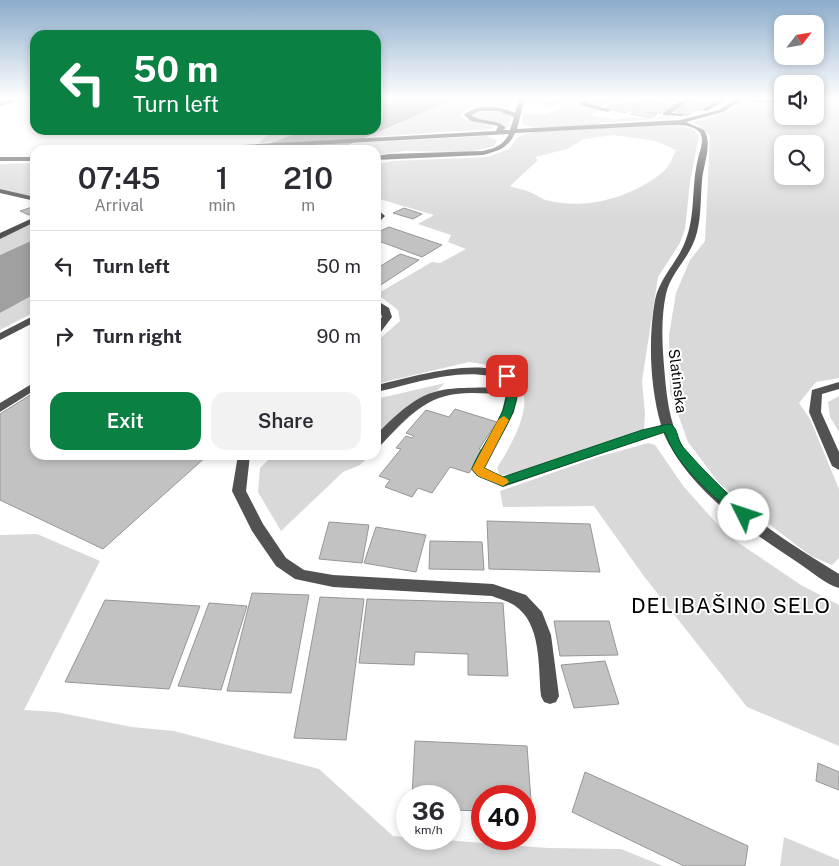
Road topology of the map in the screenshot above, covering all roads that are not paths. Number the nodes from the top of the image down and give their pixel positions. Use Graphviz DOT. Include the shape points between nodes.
graph roads {
  1 [pos="392,138"];
  2 [pos="499,138"];
  3 [pos="509,138"];
  4 [pos="704,138"];
  5 [pos="506,144"];
  6 [pos="277,145"];
  7 [pos="381,157"];
  8 [pos="0,159"];
  9 [pos="30,159"];
  10 [pos="0,191"];
  11 [pos="30,198"];
  12 [pos="30,221"];
  13 [pos="0,236"];
  14 [pos="381,307"];
  15 [pos="30,321"];
  16 [pos="381,325"];
  17 [pos="0,337"];
  18 [pos="839,385"];
  19 [pos="30,388"];
  20 [pos="381,389"];
  21 [pos="513,390"];
  22 [pos="0,408"];
  23 [pos="669,427"];
  24 [pos="381,438"];
  25 [pos="243,460"];
  26 [pos="839,466"];
  27 [pos="839,582"];
  28 [pos="550,696"];
  1 -- 6 [label="street"];
  2 -- 5 [label="street"];
  3 -- 5 [label="street"];
  4 -- 23 [label="street, Slatinska" via="692,237 665,283 658,314 658,364"];
  5 -- 7 [label="street" via="484,153"];
  8 -- 9 [label="street"];
  10 -- 11 [label="street"];
  12 -- 13 [label="street"];
  14 -- 16 [label="street" via="387,317"];
  15 -- 17 [label="street"];
  18 -- 26 [label="street" via="816,392 815,412"];
  19 -- 22 [label="street"];
  20 -- 21 [label="street" via="473,371 498,372 507,376 513,382"];
  21 -- 23 [label="street" via="508,412 478,469 482,474 503,482"];
  21 -- 24 [label="street" via="447,392 432,396 414,407"];
  23 -- 27 [label="street, Slatinska" via="674,444 705,482 789,551"];
  25 -- 28 [label="street" via="239,491 257,527 281,562 300,575 333,581 493,590 520,600 536,617 543,635"];
}
